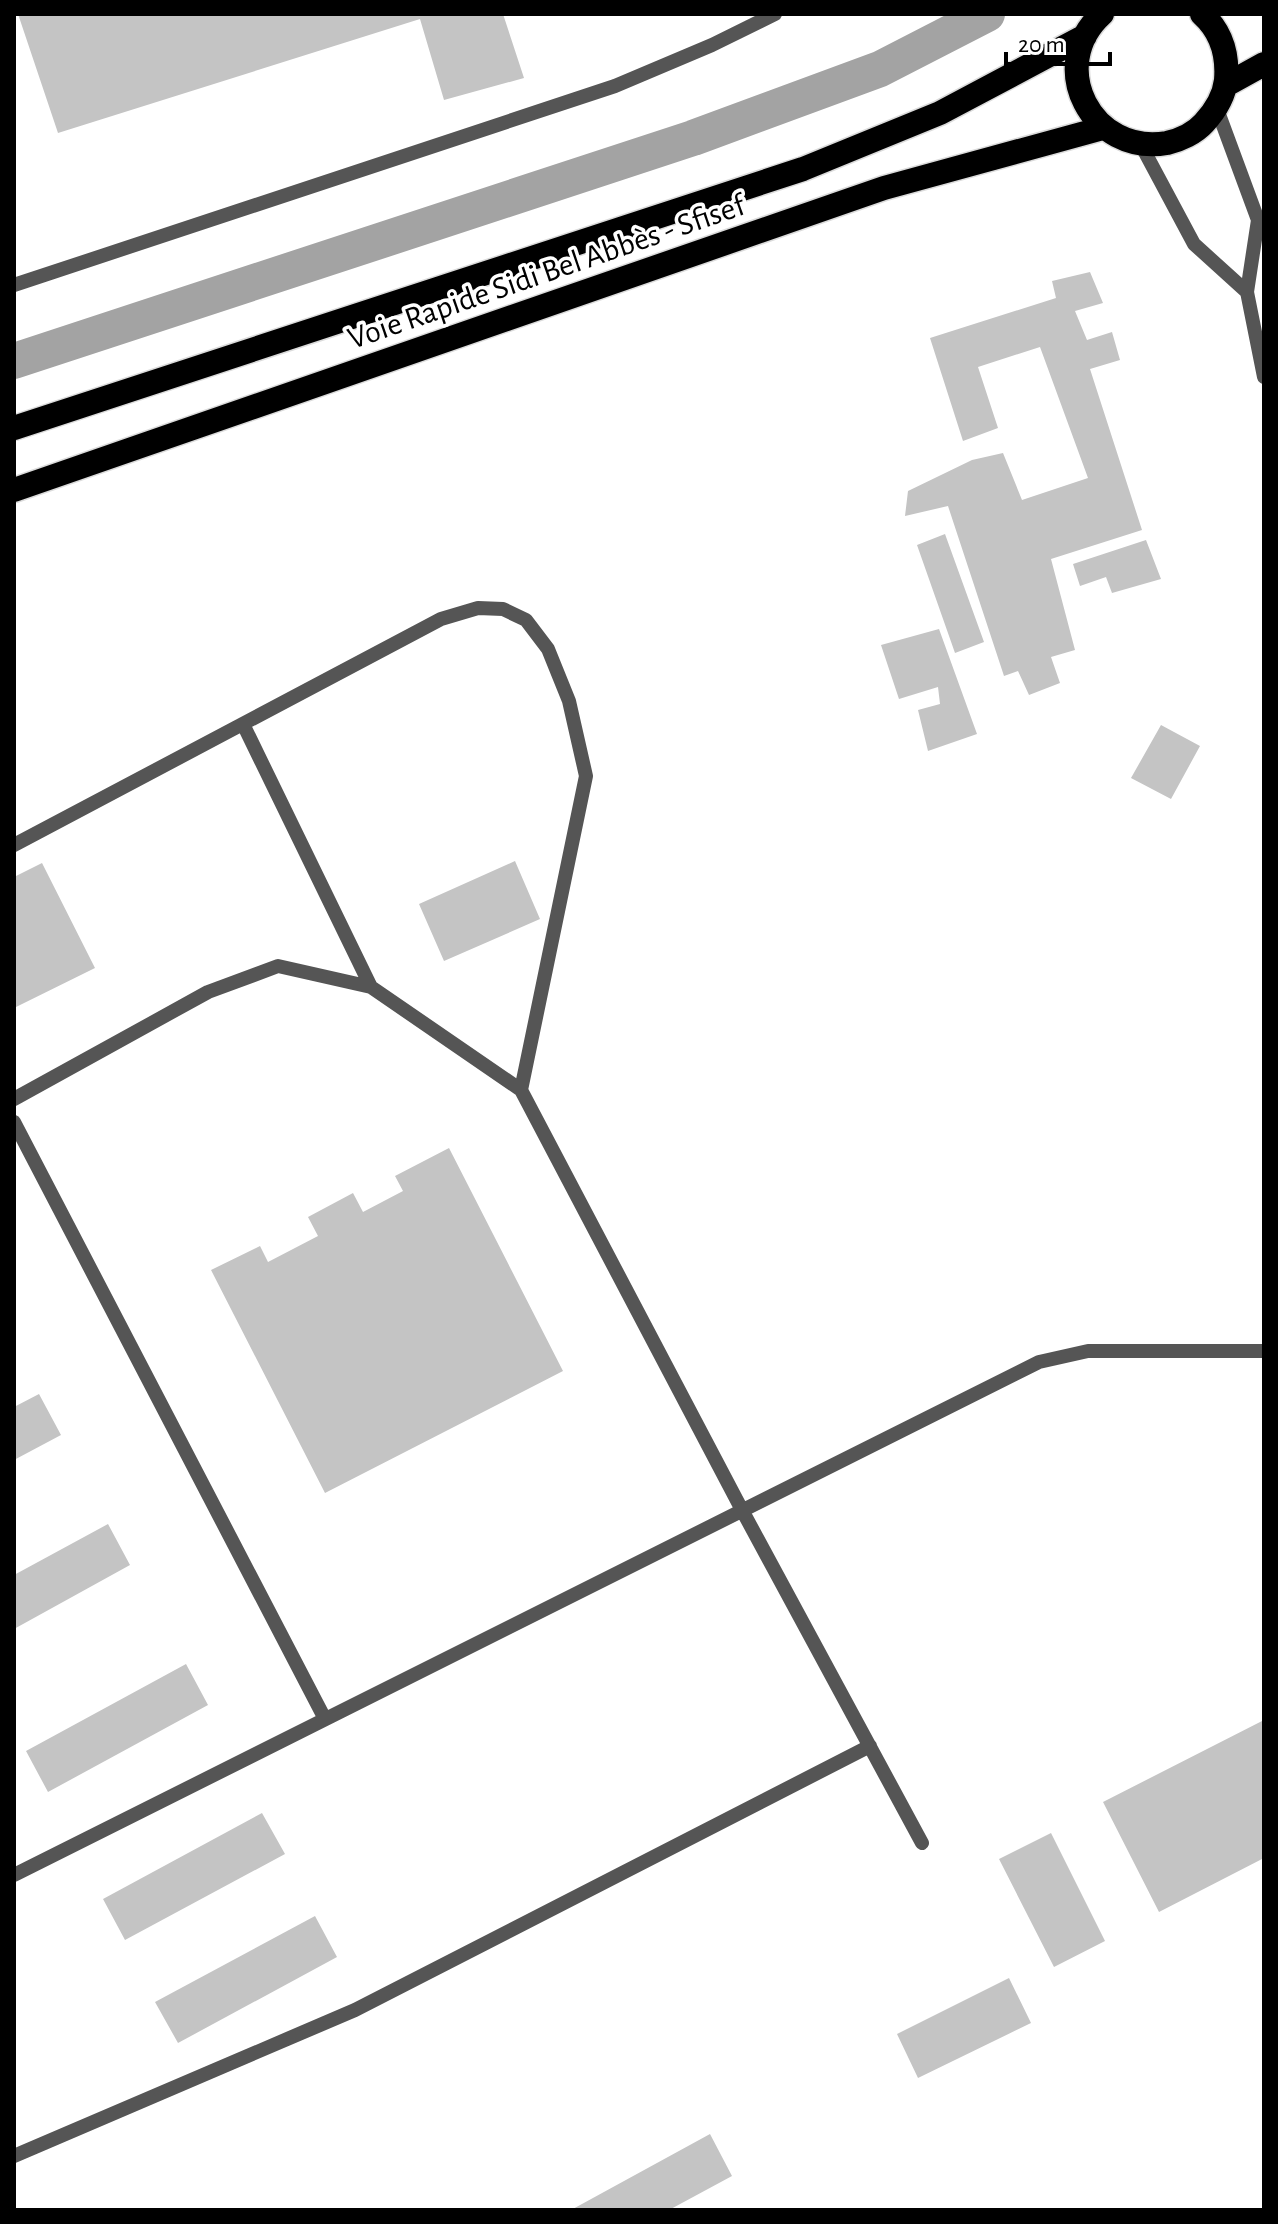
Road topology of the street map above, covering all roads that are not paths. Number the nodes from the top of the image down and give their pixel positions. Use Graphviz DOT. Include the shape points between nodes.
graph roads {
  1 [pos="775,14"];
  2 [pos="1102,14"];
  3 [pos="1202,14"];
  4 [pos="1085,36"];
  5 [pos="1264,64"];
  6 [pos="1226,85"];
  7 [pos="1217,109"];
  8 [pos="1103,128"];
  9 [pos="1140,143"];
  10 [pos="14,285"];
  11 [pos="1247,292"];
  12 [pos="1264,377"];
  13 [pos="14,428"];
  14 [pos="14,490"];
  15 [pos="243,724"];
  16 [pos="14,845"];
  17 [pos="371,987"];
  18 [pos="521,1090"];
  19 [pos="14,1099"];
  20 [pos="14,1122"];
  21 [pos="1264,1351"];
  22 [pos="742,1510"];
  23 [pos="325,1719"];
  24 [pos="870,1746"];
  25 [pos="922,1843"];
  26 [pos="14,1875"];
  27 [pos="14,2156"];
  1 -- 10 [label="lane" via="615,86"];
  2 -- 4 [label="highway"];
  3 -- 6 [label="highway" via="1224,47"];
  4 -- 8 [label="highway" via="1077,60 1078,85"];
  4 -- 13 [label="highway, Voie Rapide Sidi Bel Abbès - Sfisef" via="940,113 803,169"];
  5 -- 6 [label="highway"];
  6 -- 7 [label="highway"];
  7 -- 9 [label="highway" via="1200,128 1177,141"];
  7 -- 11 [label="lane" via="1258,220"];
  8 -- 9 [label="highway"];
  8 -- 14 [label="highway, Voie Rapide Sidi Bel Abbès - Sfisef" via="884,188"];
  9 -- 11 [label="lane" via="1194,244"];
  11 -- 12 [label="lane"];
  15 -- 16 [label="lane"];
  15 -- 17 [label="lane"];
  15 -- 18 [label="lane" via="441,619 478,608 503,609 526,620 548,649 569,701 586,776"];
  17 -- 18 [label="lane"];
  17 -- 19 [label="lane" via="278,966 208,992"];
  18 -- 22 [label="lane"];
  20 -- 23 [label="lane"];
  21 -- 22 [label="lane" via="1088,1351 1039,1362"];
  22 -- 23 [label="lane"];
  22 -- 24 [label="lane"];
  23 -- 26 [label="lane"];
  24 -- 25 [label="lane"];
  24 -- 27 [label="lane" via="355,2010"];
}
